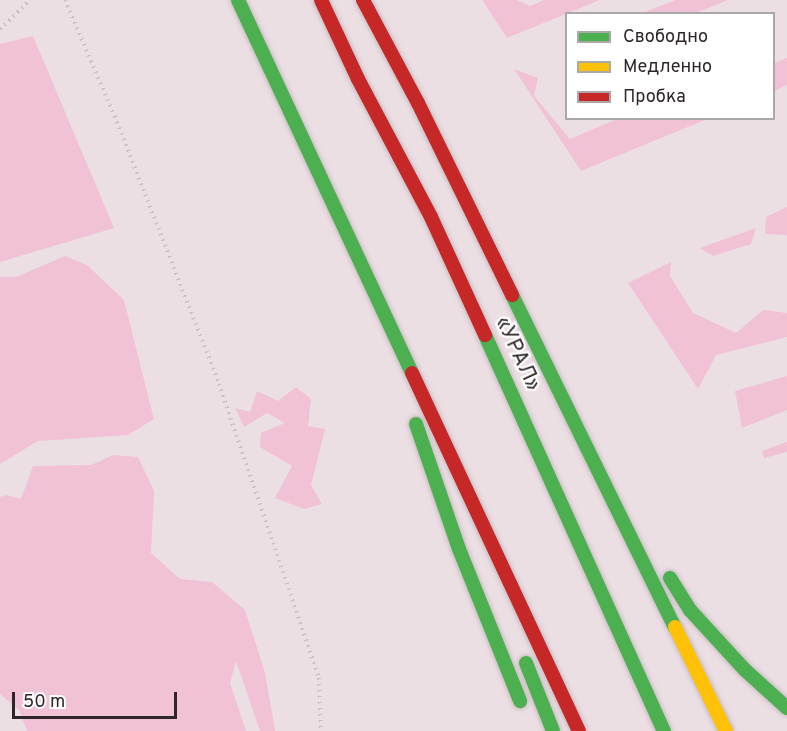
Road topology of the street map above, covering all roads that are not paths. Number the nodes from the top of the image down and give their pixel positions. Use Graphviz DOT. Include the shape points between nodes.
graph roads {
  1 [pos="238,0"];
  2 [pos="321,0"];
  3 [pos="363,0"];
  4 [pos="243,16"];
  5 [pos="413,411"];
  6 [pos="602,482"];
  7 [pos="468,532"];
  8 [pos="521,649"];
  9 [pos="787,708"];
  10 [pos="525,713"];
  11 [pos="553,731"];
  12 [pos="579,731"];
  13 [pos="664,731"];
  14 [pos="726,731"];
  1 -- 4 [label="main road"];
  2 -- 13 [label="main road, «УРАЛ»" via="431,217"];
  3 -- 6 [label="main road" via="418,103"];
  4 -- 5 [label="main road"];
  4 -- 12 [label="main road"];
  5 -- 7 [label="main road"];
  5 -- 10 [label="main road" via="459,549"];
  6 -- 9 [label="main road" via="630,515 690,610 745,670"];
  6 -- 14 [label="main road"];
  8 -- 11 [label="main road"];
}
